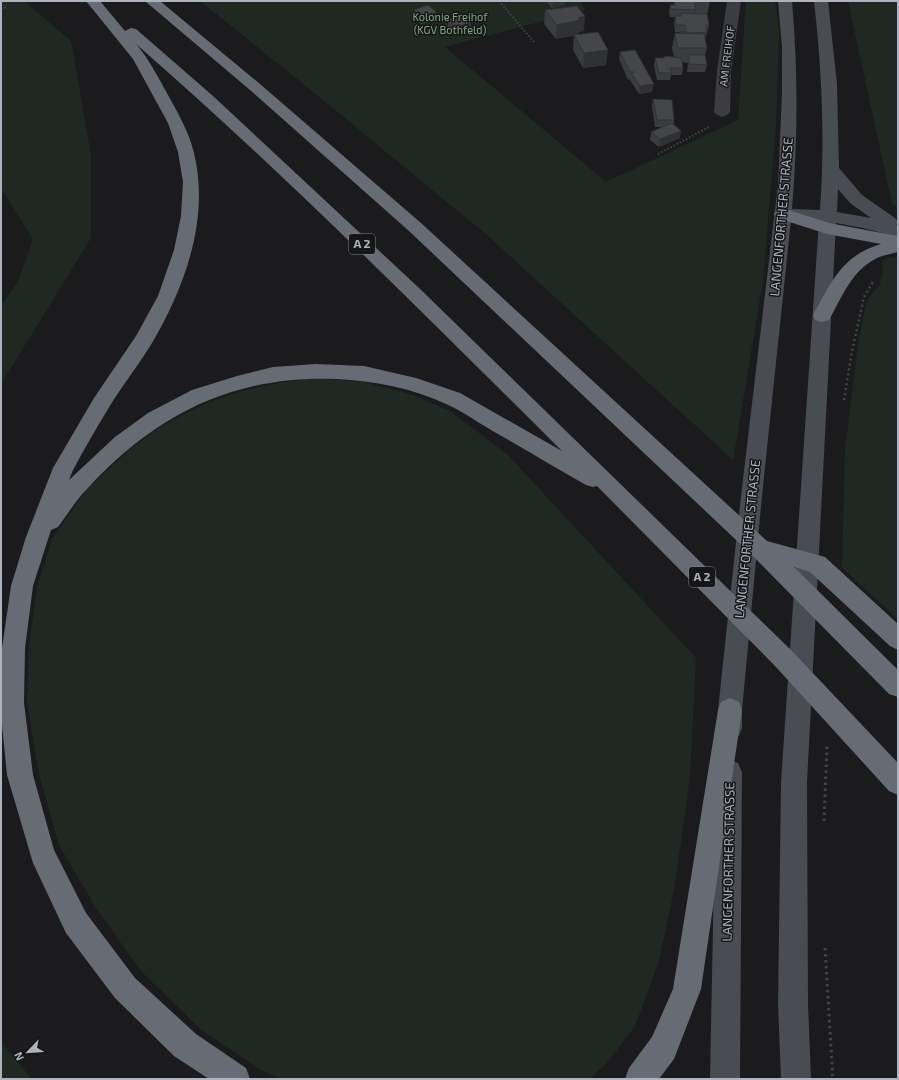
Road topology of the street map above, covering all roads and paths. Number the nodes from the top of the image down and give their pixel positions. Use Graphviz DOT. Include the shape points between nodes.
graph roads {
  1 [pos="94,1"];
  2 [pos="152,1"];
  3 [pos="499,1"];
  4 [pos="734,1"];
  5 [pos="785,1"];
  6 [pos="821,1"];
  7 [pos="7,7"];
  8 [pos="1,9"];
  9 [pos="534,42"];
  10 [pos="722,112"];
  11 [pos="658,154"];
  12 [pos="831,168"];
  13 [pos="783,214"];
  14 [pos="828,222"];
  15 [pos="898,230"];
  16 [pos="898,242"];
  17 [pos="898,246"];
  18 [pos="822,316"];
  19 [pos="620,495"];
  20 [pos="37,537"];
  21 [pos="761,549"];
  22 [pos="898,639"];
  23 [pos="898,686"];
  24 [pos="730,710"];
  25 [pos="898,782"];
  26 [pos="824,816"];
  27 [pos="824,824"];
  28 [pos="824,941"];
  29 [pos="235,1079"];
  30 [pos="640,1079"];
  31 [pos="725,1079"];
  32 [pos="796,1079"];
  33 [pos="833,1079"];
  1 -- 19 [label="highway, A 2" via="208,99 412,291"];
  1 -- 20 [label="highway" via="140,58 176,123 186,152 191,182 190,216 183,250 167,296 144,340 101,403 63,468"];
  2 -- 21 [label="highway" via="256,87 415,227"];
  3 -- 9 [label="path"];
  4 -- 10 [label="street, AM FREIHOF" via="724,71"];
  5 -- 13 [label="main road, LANGENFORTHER STRASSE" via="790,63 790,109"];
  6 -- 12 [label="main road" via="829,69"];
  7 -- 8 [label="path"];
  10 -- 11 [label="path" via="711,126"];
  12 -- 14 [label="main road"];
  12 -- 15 [label="main road" via="847,191"];
  13 -- 14 [label="highway"];
  13 -- 24 [label="main road, LANGENFORTHER STRASSE"];
  14 -- 15 [label="main road" via="863,222"];
  14 -- 16 [label="highway"];
  14 -- 18 [label="main road"];
  17 -- 18 [label="highway" via="869,254 858,261 847,274"];
  18 -- 32 [label="main road" via="794,782 793,1004"];
  19 -- 20 [label="highway" via="453,398 416,385 364,373 316,371 273,374 199,395 155,418 122,443 79,483"];
  19 -- 25 [label="highway, A 2" via="784,660"];
  20 -- 29 [label="highway" via="22,586 12,648 12,703 20,775 42,854 76,923 125,988 185,1045"];
  21 -- 22 [label="highway" via="816,564"];
  21 -- 23 [label="highway"];
  24 -- 30 [label="highway" via="687,989 663,1048"];
  24 -- 31 [label="main road, LANGENFORTHER STRASSE"];
  26 -- 27 [label="path"];
  28 -- 33 [label="path"];
}
